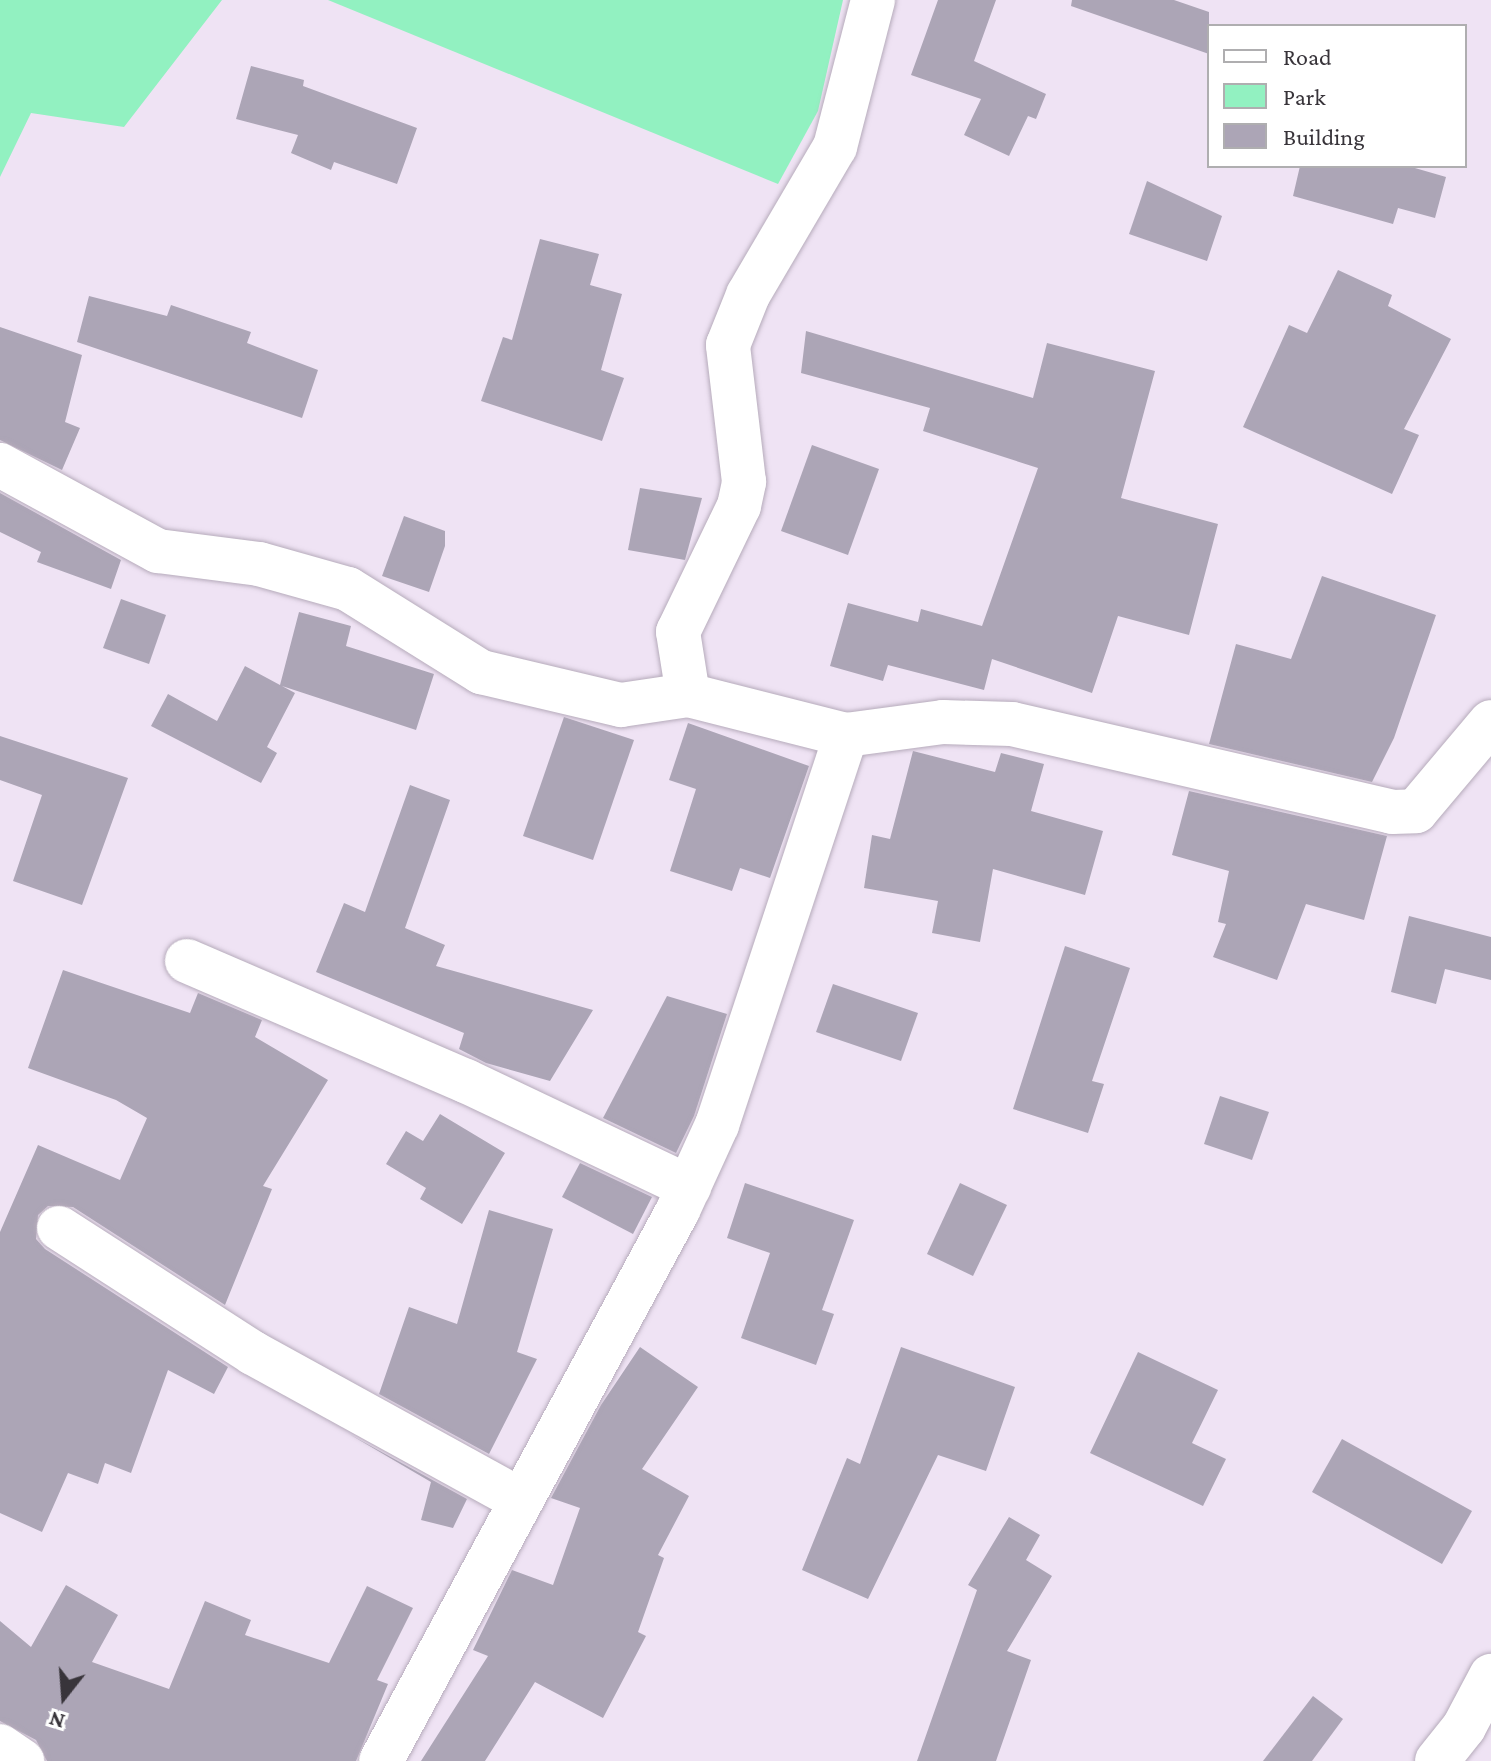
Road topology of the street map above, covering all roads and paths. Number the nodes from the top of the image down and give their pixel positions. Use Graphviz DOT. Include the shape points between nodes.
graph roads {
  1 [pos="873,0"];
  2 [pos="0,465"];
  3 [pos="688,695"];
  4 [pos="1491,725"];
  5 [pos="846,735"];
  6 [pos="187,961"];
  7 [pos="689,1187"];
  8 [pos="59,1228"];
  9 [pos="520,1500"];
  10 [pos="1491,1676"];
  11 [pos="0,1746"];
  12 [pos="22,1761"];
  13 [pos="381,1761"];
  14 [pos="1437,1761"];
  1 -- 3 [label="street" via="835,147 748,295 728,345 744,482 739,506 678,632"];
  2 -- 3 [label="street" via="158,551 259,564 348,589 481,672 621,705"];
  3 -- 5 [label="street"];
  4 -- 5 [label="street" via="1416,811 1392,812 1012,724 943,722"];
  5 -- 7 [label="street" via="752,1028"];
  6 -- 7 [label="street" via="466,1081"];
  7 -- 9 [label="street"];
  8 -- 9 [label="street" via="253,1353"];
  9 -- 13 [label="street"];
  10 -- 14 [label="street" via="1464,1727"];
  11 -- 12 [label="street"];
}
